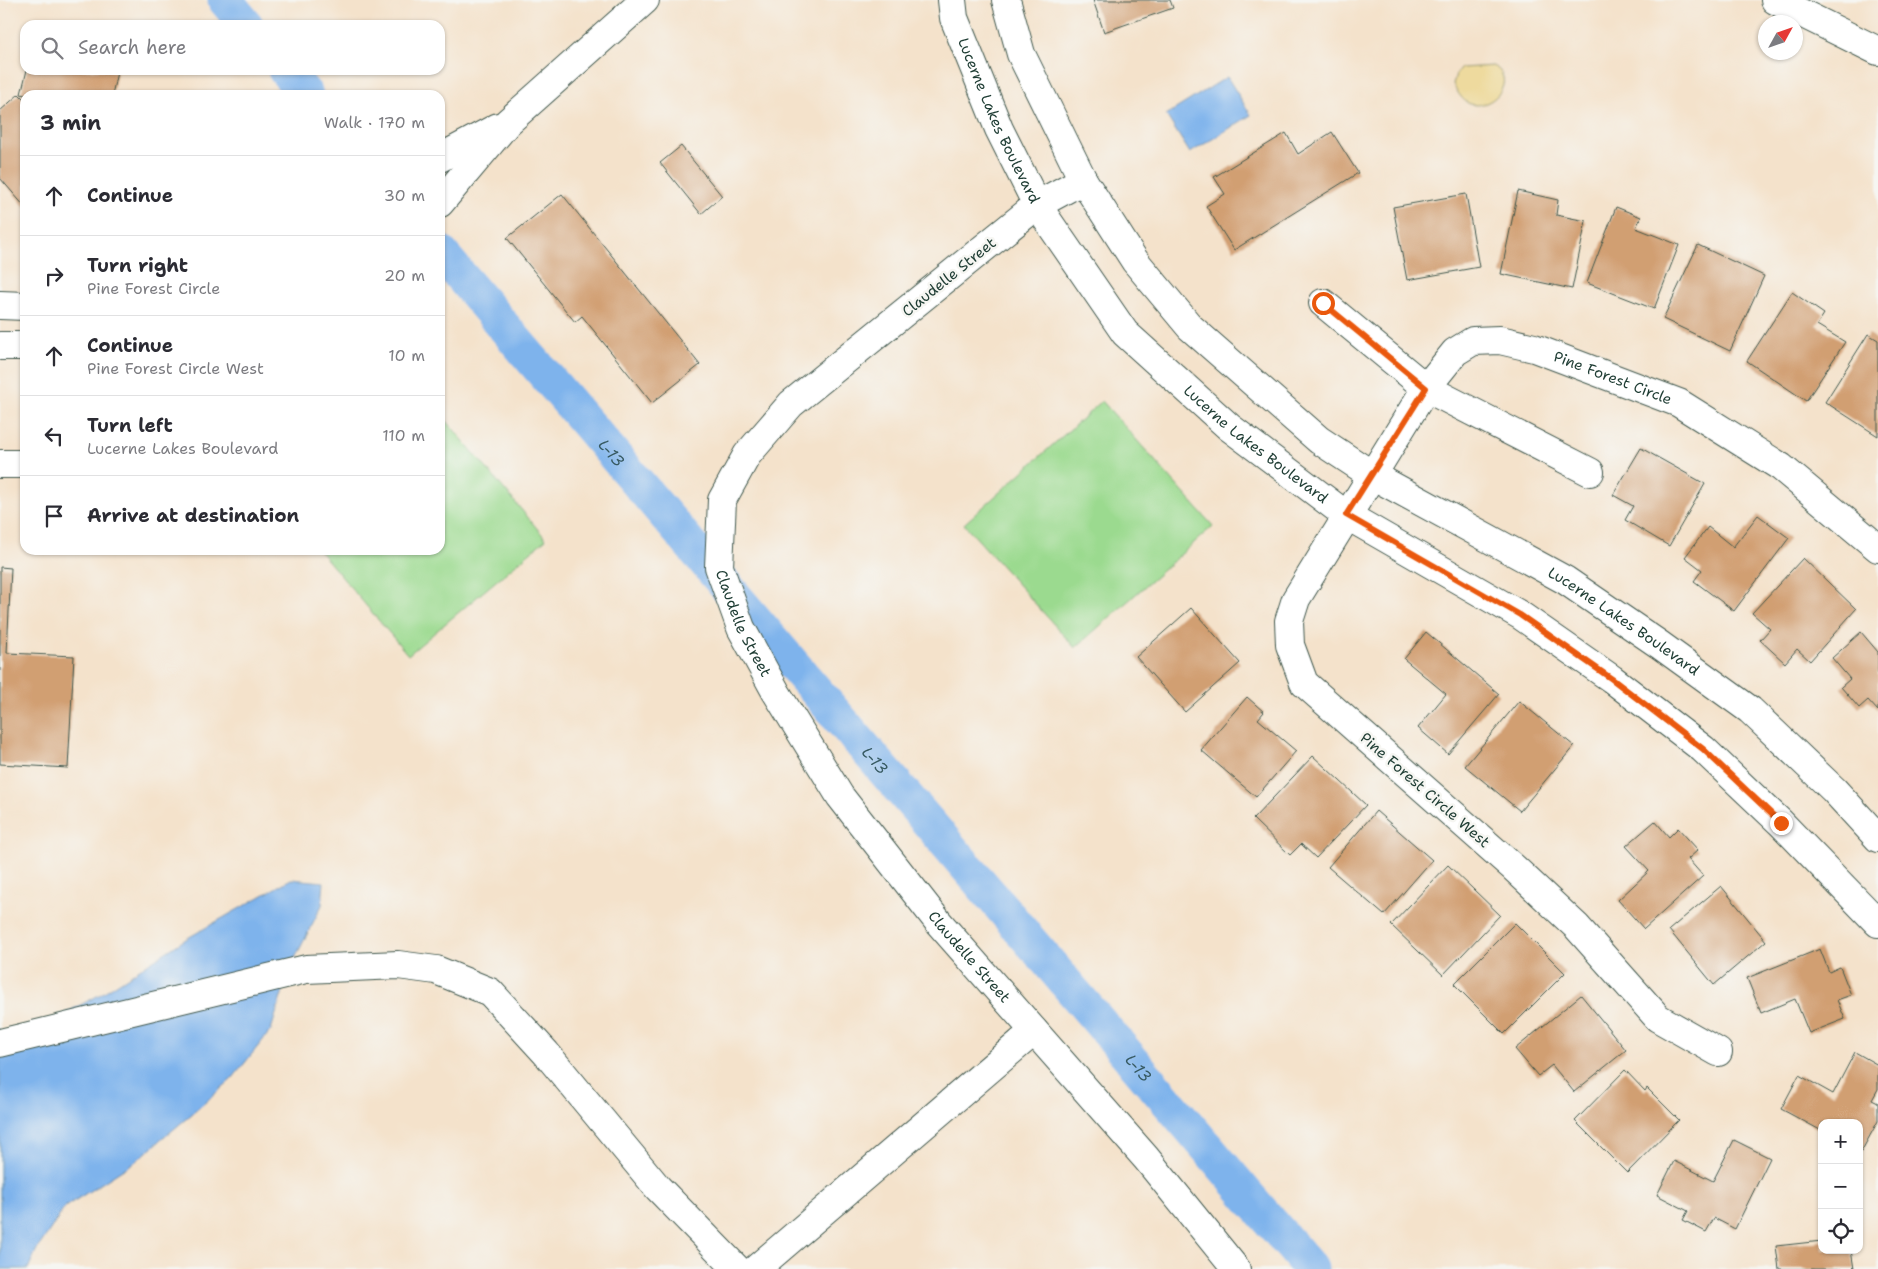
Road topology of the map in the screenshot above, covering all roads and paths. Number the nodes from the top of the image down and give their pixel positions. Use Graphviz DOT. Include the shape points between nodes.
graph roads {
  1 [pos="645,0"];
  2 [pos="952,0"];
  3 [pos="1006,0"];
  4 [pos="1775,0"];
  5 [pos="1878,51"];
  6 [pos="508,122"];
  7 [pos="445,155"];
  8 [pos="1083,180"];
  9 [pos="445,197"];
  10 [pos="1036,205"];
  11 [pos="1323,303"];
  12 [pos="0,306"];
  13 [pos="20,306"];
  14 [pos="0,346"];
  15 [pos="20,346"];
  16 [pos="1426,388"];
  17 [pos="0,464"];
  18 [pos="20,464"];
  19 [pos="1590,472"];
  20 [pos="1372,475"];
  21 [pos="1346,515"];
  22 [pos="1878,548"];
  23 [pos="1878,838"];
  24 [pos="1878,923"];
  25 [pos="1034,1031"];
  26 [pos="0,1043"];
  27 [pos="1718,1052"];
  28 [pos="737,1269"];
  29 [pos="756,1269"];
  30 [pos="1236,1269"];
  1 -- 6 [label="street"];
  2 -- 10 [label="street, Lucerne Lakes Boulevard" via="954,18 999,128"];
  3 -- 8 [label="street, Lucerne Lakes Boulevard" via="1021,54"];
  4 -- 5 [label="street"];
  6 -- 7 [label="street"];
  6 -- 9 [label="street"];
  8 -- 10 [label="street, Claudelle Street"];
  8 -- 20 [label="street, Lucerne Lakes Boulevard" via="1135,262 1190,327 1319,440"];
  10 -- 21 [label="street, Lucerne Lakes Boulevard" via="1125,333 1229,427"];
  10 -- 25 [label="street, Claudelle Street" via="791,404 747,455 722,500 719,567 741,628 840,796 940,924"];
  11 -- 16 [label="street"];
  12 -- 13 [label="street"];
  14 -- 15 [label="street"];
  16 -- 19 [label="street"];
  16 -- 20 [label="street, Pine Forest Circle"];
  16 -- 22 [label="street, Pine Forest Circle" via="1454,352 1473,341 1500,340 1534,348 1679,403 1782,467"];
  17 -- 18 [label="street"];
  20 -- 21 [label="street, Pine Forest Circle West"];
  20 -- 23 [label="street, Lucerne Lakes Boulevard" via="1565,580 1668,650 1750,710 1834,790"];
  21 -- 24 [label="street, Lucerne Lakes Boulevard" via="1520,615 1620,685 1703,749 1781,823"];
  21 -- 27 [label="street, Pine Forest Circle West" via="1296,599 1289,621 1290,645 1304,683 1570,920 1658,1018"];
  25 -- 29 [label="street"];
  25 -- 30 [label="street, Claudelle Street" via="1146,1158"];
  26 -- 28 [label="street" via="306,969 398,965 436,970 490,992 546,1053 658,1188"];
}
